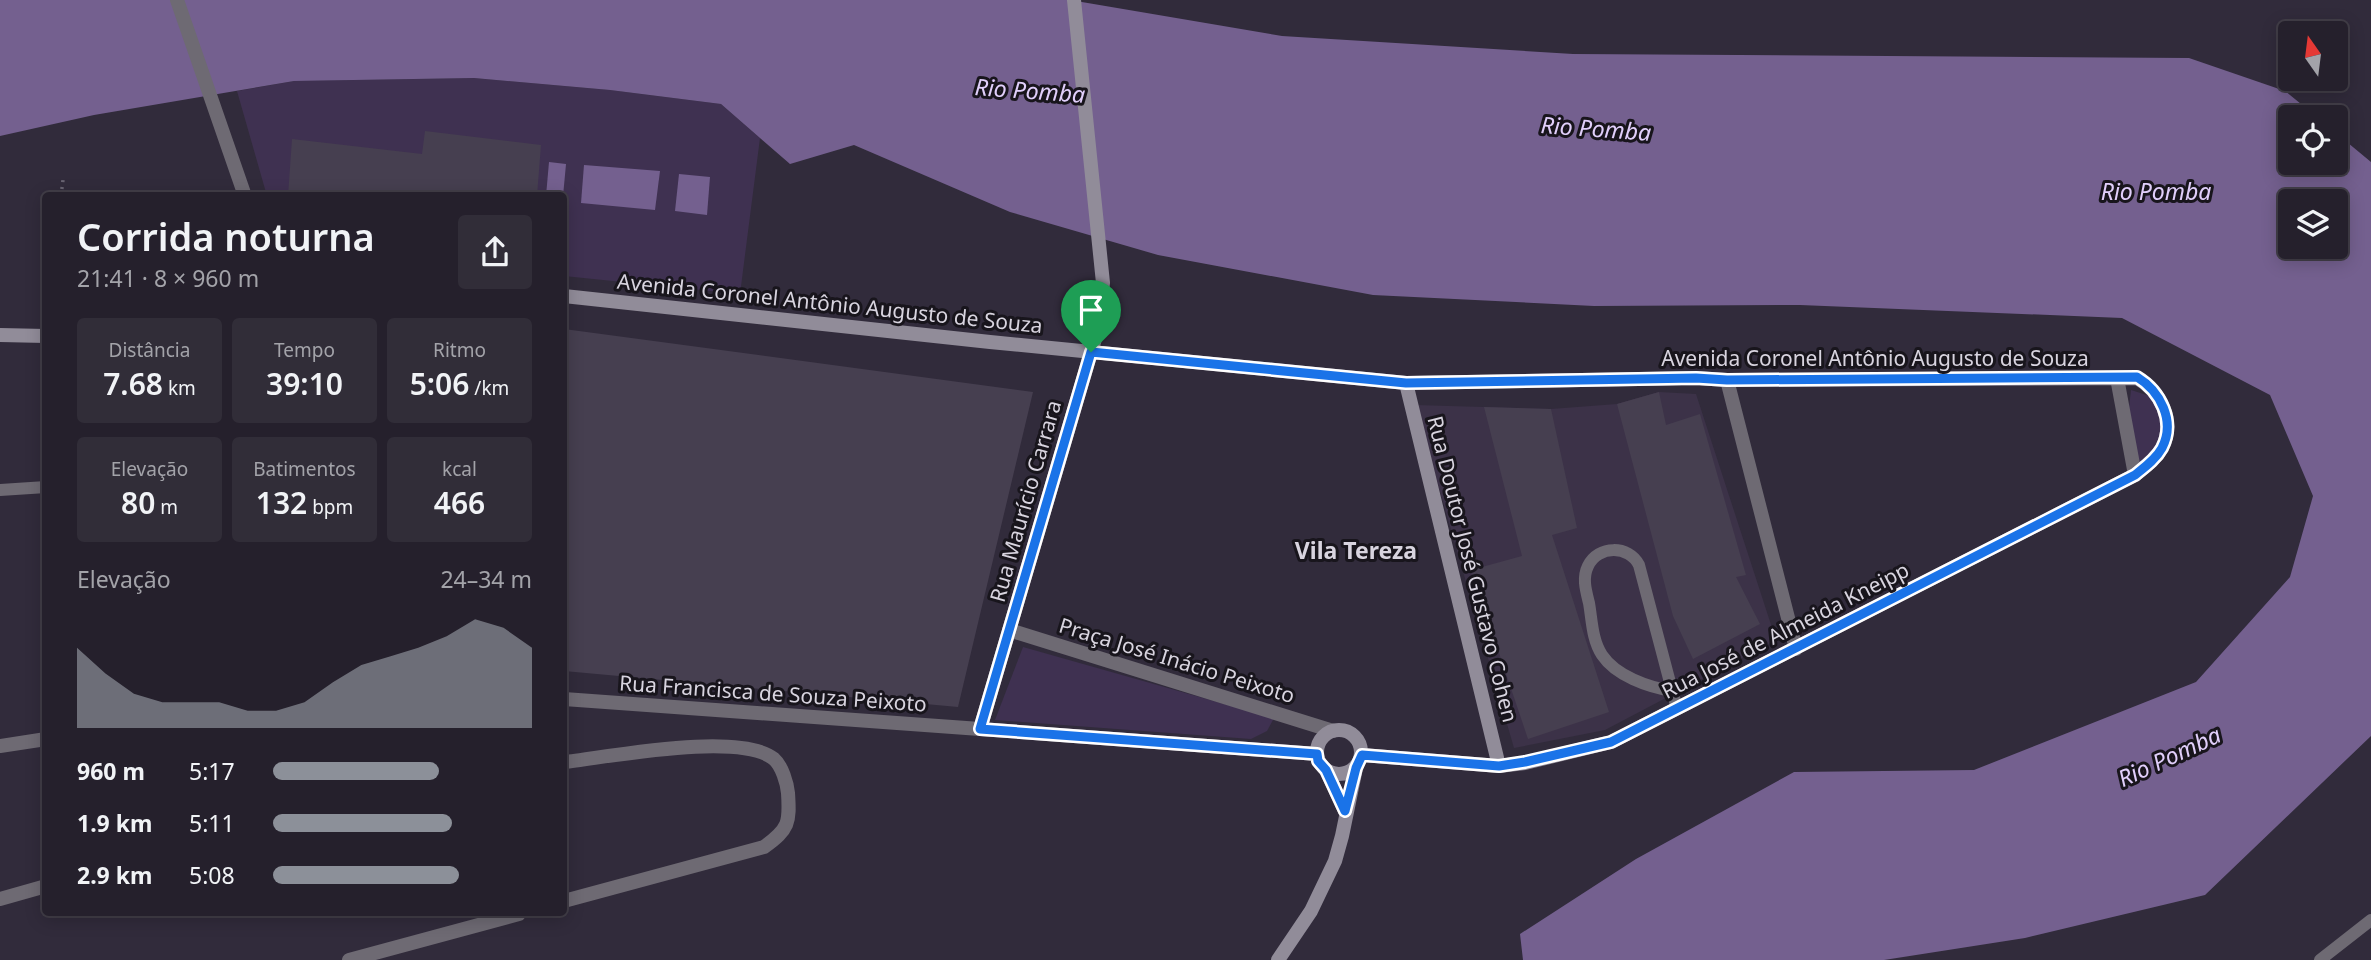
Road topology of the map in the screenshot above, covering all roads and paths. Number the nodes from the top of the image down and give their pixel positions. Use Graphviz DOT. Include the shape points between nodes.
graph roads {
  1 [pos="177,0"];
  2 [pos="1074,0"];
  3 [pos="63,180"];
  4 [pos="62,192"];
  5 [pos="243,192"];
  6 [pos="567,296"];
  7 [pos="0,335"];
  8 [pos="42,336"];
  9 [pos="1091,352"];
  10 [pos="2117,378"];
  11 [pos="1727,380"];
  12 [pos="1406,383"];
  13 [pos="2165,412"];
  14 [pos="2135,475"];
  15 [pos="42,487"];
  16 [pos="0,490"];
  17 [pos="1009,630"];
  18 [pos="1796,649"];
  19 [pos="1672,691"];
  20 [pos="567,699"];
  21 [pos="1676,709"];
  22 [pos="980,729"];
  23 [pos="1333,731"];
  24 [pos="42,740"];
  25 [pos="0,746"];
  26 [pos="1317,754"];
  27 [pos="1359,761"];
  28 [pos="567,762"];
  29 [pos="1499,766"];
  30 [pos="1326,770"];
  31 [pos="1345,811"];
  32 [pos="42,887"];
  33 [pos="0,899"];
  34 [pos="567,900"];
  35 [pos="512,916"];
  36 [pos="2371,919"];
  37 [pos="349,960"];
  38 [pos="1278,960"];
  39 [pos="2320,960"];
  1 -- 5 [label="street"];
  2 -- 9 [label="street, Rua Maurício Carrara" via="1103,283"];
  3 -- 4 [label="path"];
  6 -- 9 [label="street, Avenida Coronel Antônio Augusto de Souza"];
  7 -- 8 [label="street"];
  9 -- 12 [label="street, Avenida Coronel Antônio Augusto de Souza"];
  9 -- 17 [label="street, Rua Maurício Carrara"];
  10 -- 11 [label="street, Avenida Coronel Antônio Augusto de Souza"];
  10 -- 13 [label="street, Avenida Coronel Antônio Augusto de Souza" via="2137,377 2147,383"];
  10 -- 14 [label="street"];
  11 -- 12 [label="street, Avenida Coronel Antônio Augusto de Souza"];
  11 -- 18 [label="street"];
  12 -- 29 [label="street, Rua Doutor José Gustavo Cohen"];
  13 -- 14 [label="street, Rua José de Almeida Kneipp" via="2167,433 2162,447"];
  14 -- 18 [label="street, Rua José de Almeida Kneipp"];
  15 -- 16 [label="lane"];
  17 -- 22 [label="street, Rua Maurício Carrara"];
  17 -- 23 [label="street, Praça José Inácio Peixoto"];
  18 -- 21 [label="street, Rua José de Almeida Kneipp"];
  19 -- 19 [label="lane" via="1635,557 1618,549 1595,557 1584,579 1602,655 1627,675"];
  19 -- 21 [label="lane"];
  20 -- 22 [label="street, Rua Francisca de Souza Peixoto"];
  21 -- 29 [label="street, Rua José de Almeida Kneipp" via="1611,742"];
  22 -- 26 [label="street"];
  23 -- 26 [label="street" via="1321,739"];
  23 -- 27 [label="street" via="1354,735 1362,747"];
  24 -- 25 [label="street"];
  26 -- 30 [label="street"];
  27 -- 29 [label="street, Rua José de Almeida Kneipp"];
  27 -- 30 [label="street" via="1343,775"];
  27 -- 31 [label="street"];
  28 -- 34 [label="street" via="713,745 756,750 775,760 788,791 788,824 764,847"];
  30 -- 31 [label="street"];
  31 -- 38 [label="street" via="1335,861 1311,911"];
  32 -- 33 [label="street"];
  35 -- 37 [label="street"];
  36 -- 39 [label="lane"];
}
